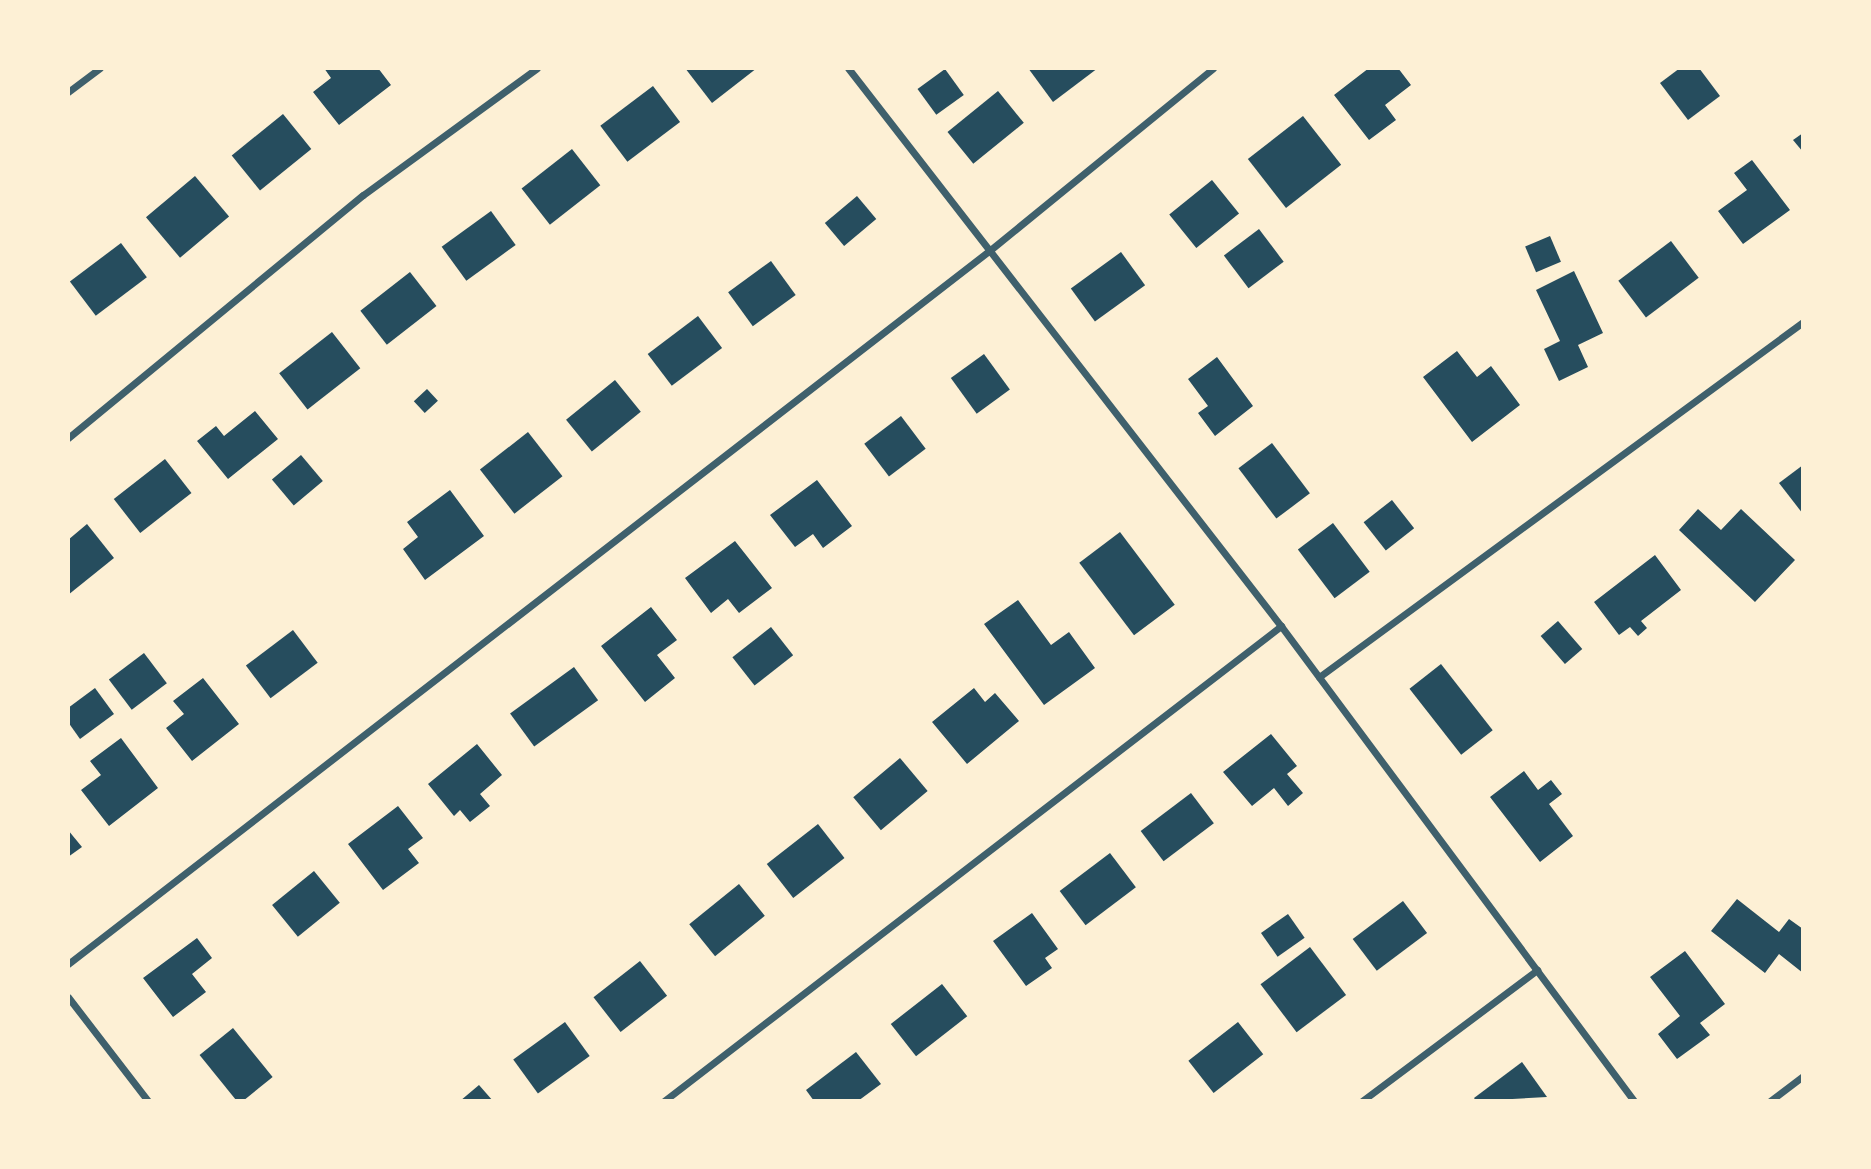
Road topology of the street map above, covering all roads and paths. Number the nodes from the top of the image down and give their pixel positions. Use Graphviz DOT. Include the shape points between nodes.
graph roads {
  1 [pos="100,68"];
  2 [pos="537,68"];
  3 [pos="848,68"];
  4 [pos="1213,68"];
  5 [pos="68,92"];
  6 [pos="989,250"];
  7 [pos="1803,323"];
  8 [pos="68,438"];
  9 [pos="1281,626"];
  10 [pos="1319,677"];
  11 [pos="68,964"];
  12 [pos="1536,970"];
  13 [pos="68,997"];
  14 [pos="1803,1076"];
  15 [pos="148,1101"];
  16 [pos="664,1101"];
  17 [pos="1362,1101"];
  18 [pos="1634,1101"];
  19 [pos="1770,1101"];
  1 -- 5 [label="street"];
  2 -- 8 [label="street" via="363,195"];
  3 -- 6 [label="street"];
  4 -- 6 [label="street"];
  6 -- 9 [label="street"];
  6 -- 11 [label="street"];
  7 -- 10 [label="street"];
  9 -- 10 [label="street"];
  9 -- 16 [label="street"];
  10 -- 12 [label="street"];
  12 -- 17 [label="street"];
  12 -- 18 [label="street"];
  13 -- 15 [label="street"];
  14 -- 19 [label="street"];
}
